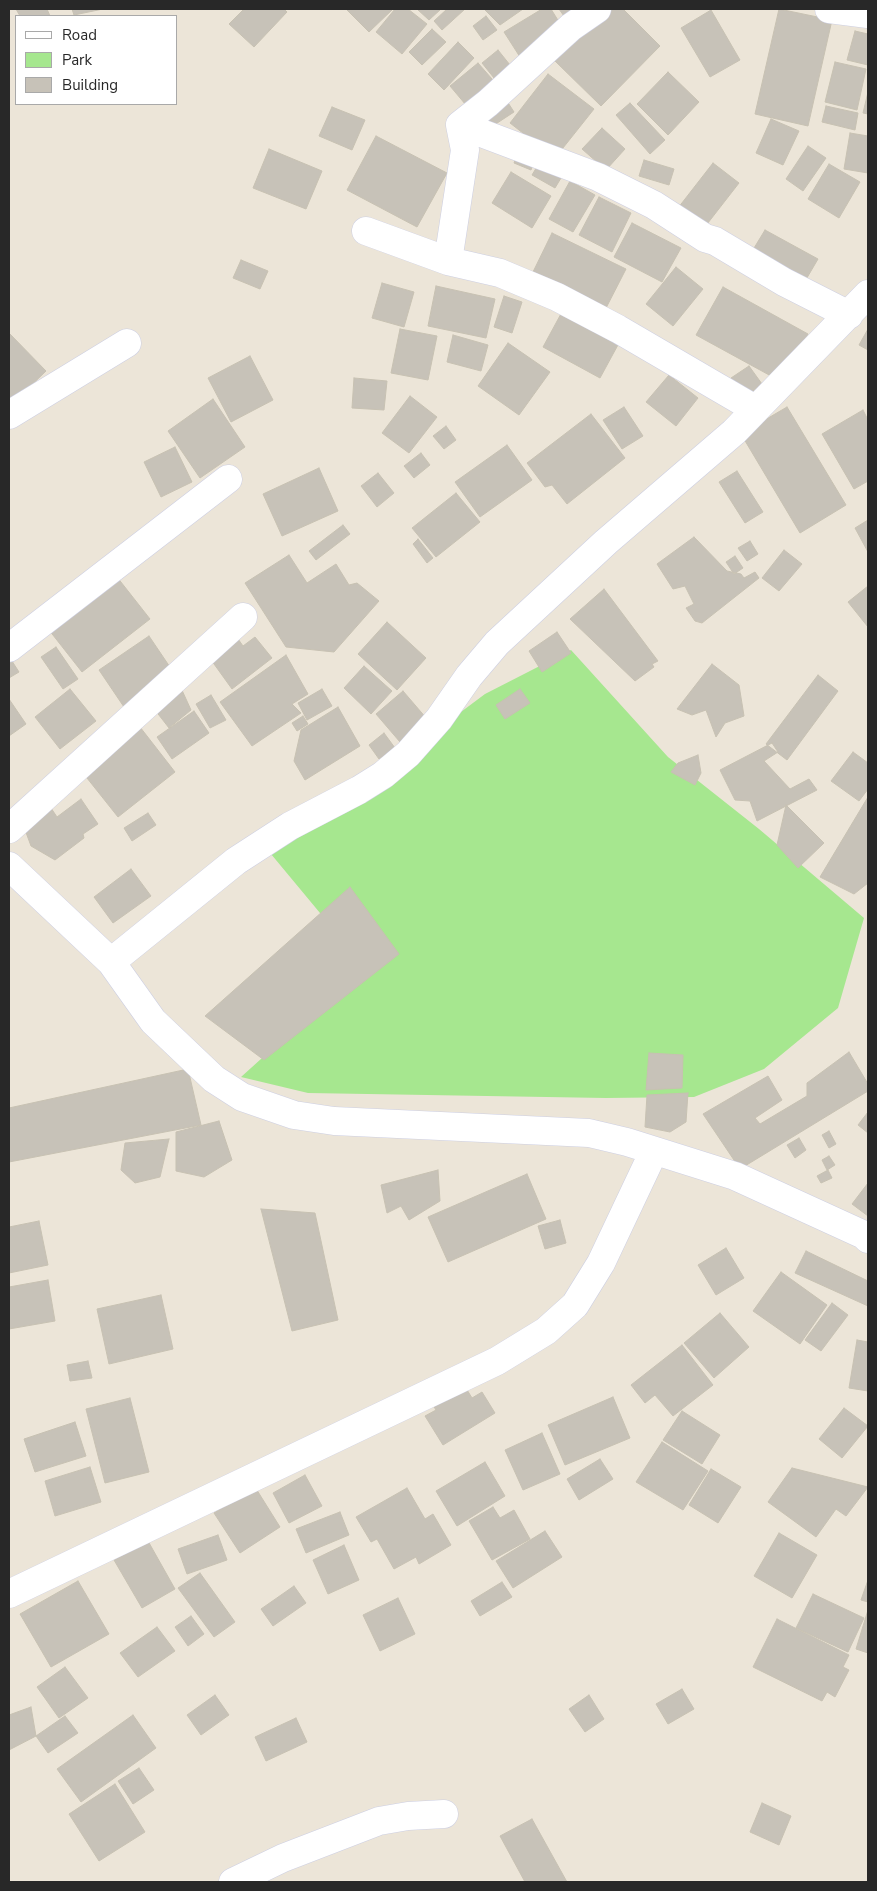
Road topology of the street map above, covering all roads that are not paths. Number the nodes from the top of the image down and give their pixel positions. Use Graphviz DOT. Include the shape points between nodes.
graph roads {
  1 [pos="597,9"];
  2 [pos="829,9"];
  3 [pos="868,14"];
  4 [pos="460,125"];
  5 [pos="366,231"];
  6 [pos="448,261"];
  7 [pos="868,294"];
  8 [pos="849,315"];
  9 [pos="127,343"];
  10 [pos="755,409"];
  11 [pos="9,415"];
  12 [pos="228,479"];
  13 [pos="243,617"];
  14 [pos="9,648"];
  15 [pos="9,829"];
  16 [pos="9,866"];
  17 [pos="111,962"];
  18 [pos="654,1151"];
  19 [pos="868,1239"];
  20 [pos="9,1594"];
  21 [pos="444,1814"];
  22 [pos="233,1882"];
  1 -- 4 [label="street" via="571,27"];
  2 -- 3 [label="street"];
  4 -- 6 [label="street" via="465,150"];
  4 -- 8 [label="street" via="598,177"];
  5 -- 6 [label="street"];
  6 -- 10 [label="street" via="500,273 557,298 618,329"];
  7 -- 8 [label="street"];
  8 -- 10 [label="street"];
  9 -- 11 [label="street"];
  10 -- 17 [label="street" via="734,432 606,542 498,643 469,676 439,719 384,775 290,826 236,861"];
  12 -- 14 [label="street"];
  13 -- 15 [label="street"];
  16 -- 17 [label="street"];
  17 -- 18 [label="street" via="153,1021 214,1079 242,1097 270,1108 334,1121 589,1133"];
  18 -- 19 [label="street" via="735,1176"];
  18 -- 20 [label="street" via="601,1262 575,1305 546,1332 497,1361"];
  21 -- 22 [label="street" via="379,1821 283,1858"];
}
